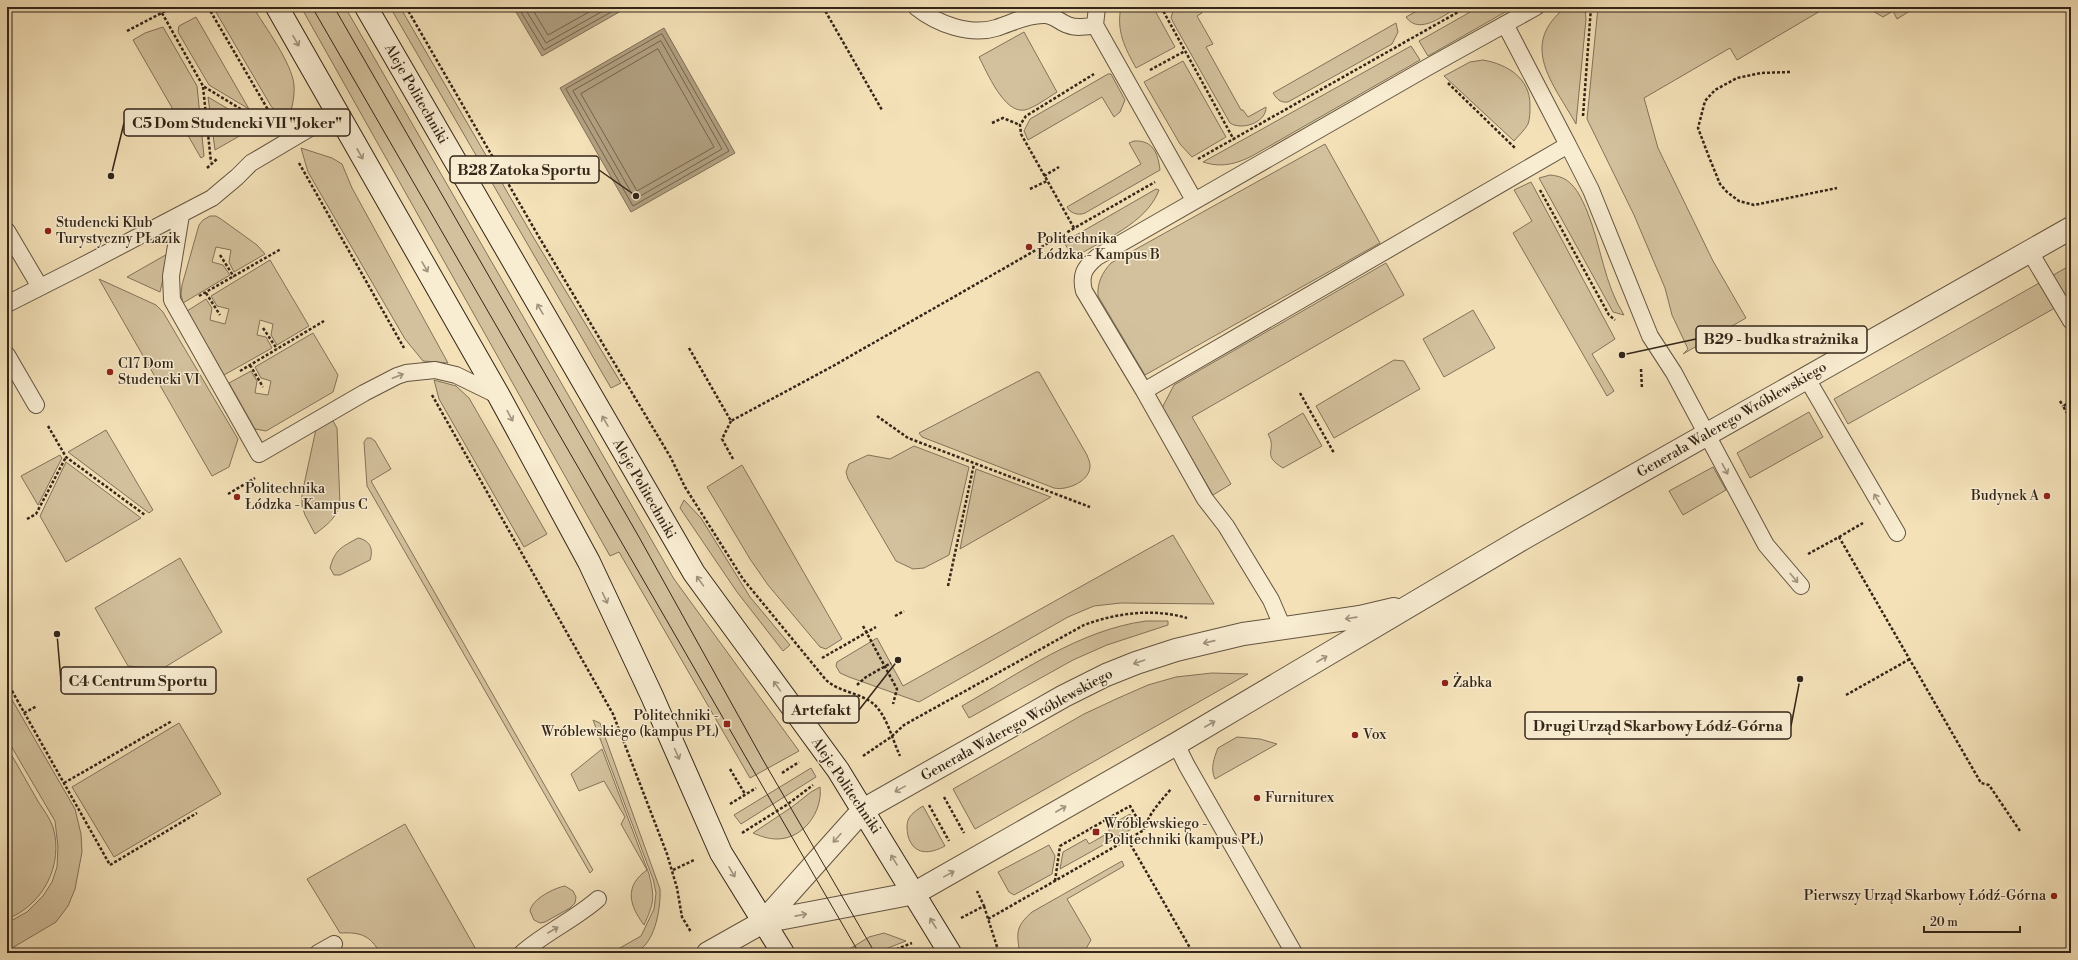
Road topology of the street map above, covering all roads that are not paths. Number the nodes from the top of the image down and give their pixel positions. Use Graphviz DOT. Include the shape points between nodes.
graph roads {
  1 [pos="277,7"];
  2 [pos="366,7"];
  3 [pos="916,7"];
  4 [pos="1097,7"];
  5 [pos="1536,7"];
  6 [pos="1505,24"];
  7 [pos="1095,26"];
  8 [pos="337,112"];
  9 [pos="1568,145"];
  10 [pos="1194,200"];
  11 [pos="181,214"];
  12 [pos="2071,228"];
  13 [pos="7,231"];
  14 [pos="2030,252"];
  15 [pos="40,287"];
  16 [pos="7,304"];
  17 [pos="2071,321"];
  18 [pos="7,355"];
  19 [pos="1806,378"];
  20 [pos="1144,392"];
  21 [pos="499,396"];
  22 [pos="36,405"];
  23 [pos="1706,434"];
  24 [pos="1897,532"];
  25 [pos="1801,586"];
  26 [pos="1416,604"];
  27 [pos="1283,628"];
  28 [pos="1176,744"];
  29 [pos="863,810"];
  30 [pos="915,894"];
  31 [pos="598,899"];
  32 [pos="763,922"];
  33 [pos="334,944"];
  34 [pos="318,953"];
  35 [pos="522,953"];
  36 [pos="708,953"];
  37 [pos="784,953"];
  38 [pos="950,953"];
  39 [pos="1294,953"];
  1 -- 8 [label="street, one-way"];
  29 -- 2 [label="street, Aleje Politechniki, one-way" via="838,770 694,573"];
  3 -- 7 [label="lane" via="936,20 967,29 997,28 1044,14 1070,26"];
  4 -- 7 [label="lane"];
  5 -- 6 [label="lane"];
  6 -- 9 [label="lane"];
  6 -- 10 [label="lane"];
  7 -- 10 [label="lane"];
  8 -- 11 [label="lane" via="251,163 212,198"];
  8 -- 21 [label="street, one-way"];
  9 -- 20 [label="lane"];
  9 -- 23 [label="lane" via="1591,190 1650,336 1674,373"];
  10 -- 20 [label="lane" via="1097,257 1082,273 1084,291"];
  11 -- 15 [label="lane"];
  11 -- 21 [label="lane, one-way" via="172,276 172,300 259,454 364,393 397,376 418,370 435,370 456,375"];
  12 -- 14 [label="street, Generała Walerego Wróblewskiego"];
  13 -- 15 [label="lane"];
  14 -- 17 [label="lane"];
  14 -- 19 [label="street, Generała Walerego Wróblewskiego"];
  15 -- 16 [label="lane"];
  18 -- 22 [label="lane"];
  19 -- 23 [label="street, Generała Walerego Wróblewskiego"];
  24 -- 19 [label="lane, one-way"];
  20 -- 27 [label="lane" via="1205,500 1226,526 1271,600"];
  21 -- 32 [label="street, one-way" via="589,562 652,696 721,853"];
  23 -- 25 [label="lane, one-way" via="1766,545"];
  23 -- 26 [label="street, Generała Walerego Wróblewskiego" via="1524,538"];
  26 -- 27 [label="street, Generała Walerego Wróblewskiego, one-way" via="1360,617"];
  28 -- 26 [label="street, Generała Walerego Wróblewskiego, one-way"];
  27 -- 29 [label="street, Generała Walerego Wróblewskiego, one-way" via="1243,634 1176,650 1106,675 1064,696"];
  30 -- 28 [label="street, Generała Walerego Wróblewskiego, one-way"];
  28 -- 39 [label="lane"];
  30 -- 29 [label="street, Aleje Politechniki, one-way"];
  29 -- 32 [label="street, Generała Walerego Wróblewskiego, one-way"];
  32 -- 30 [label="street, Generała Walerego Wróblewskiego, one-way"];
  38 -- 30 [label="street, Aleje Politechniki, one-way"];
  35 -- 31 [label="lane, one-way"];
  32 -- 36 [label="street, Generała Walerego Wróblewskiego"];
  32 -- 37 [label="street"];
  33 -- 34 [label="lane"];
}
